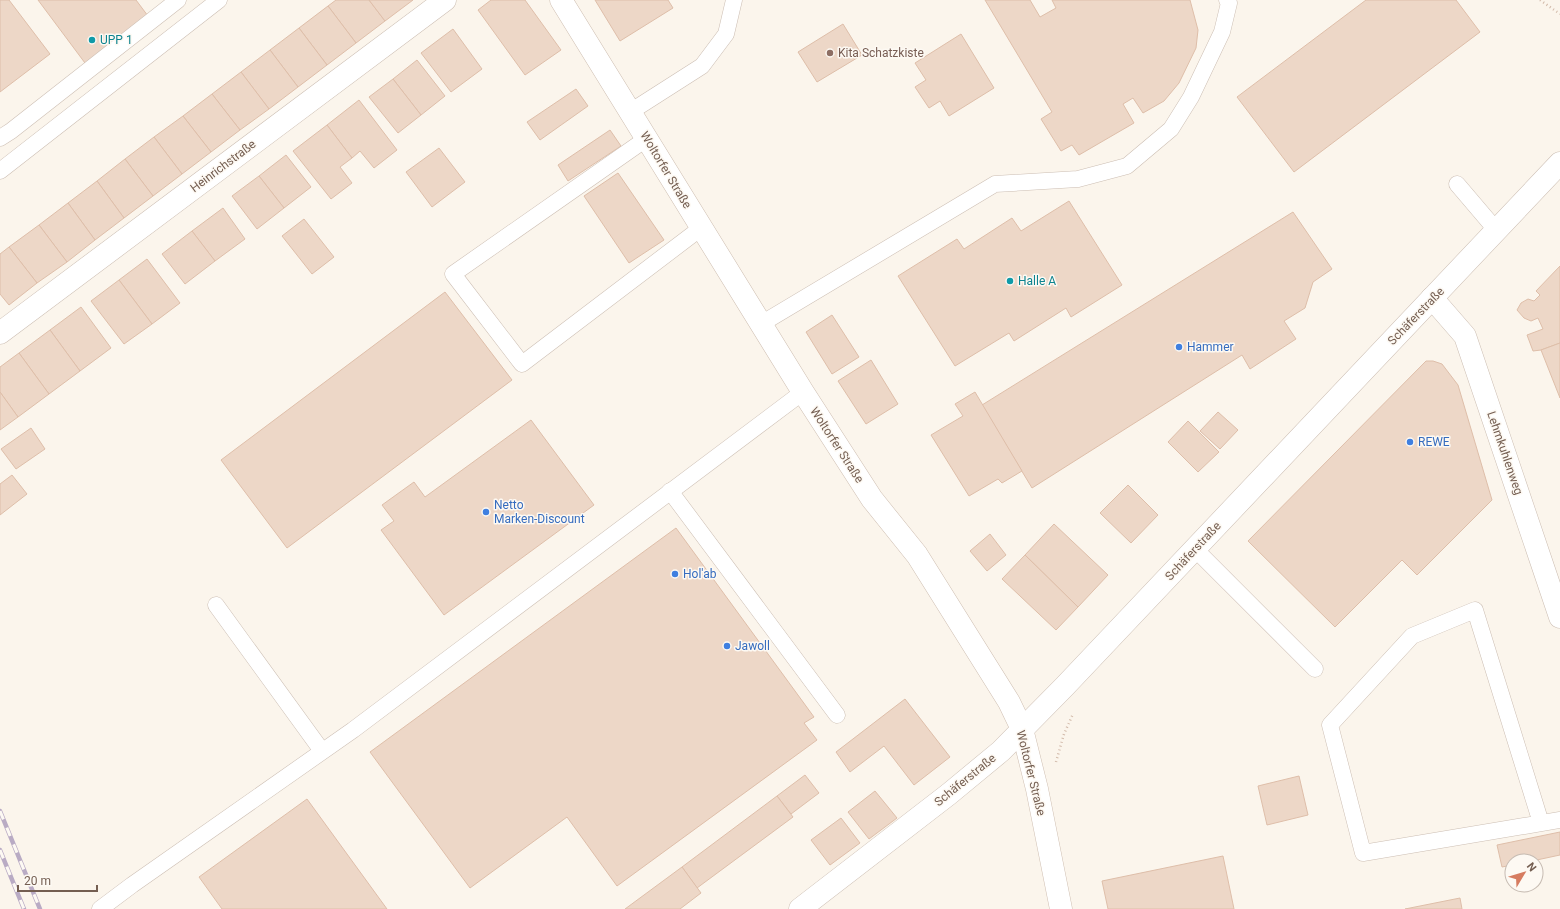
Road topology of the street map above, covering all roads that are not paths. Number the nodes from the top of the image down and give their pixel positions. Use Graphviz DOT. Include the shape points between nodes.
graph roads {
  1 [pos="178,0"];
  2 [pos="219,0"];
  3 [pos="445,0"];
  4 [pos="561,0"];
  5 [pos="734,0"];
  6 [pos="1230,1"];
  7 [pos="630,112"];
  8 [pos="0,138"];
  9 [pos="646,139"];
  10 [pos="1560,163"];
  11 [pos="0,171"];
  12 [pos="1457,184"];
  13 [pos="701,228"];
  14 [pos="1497,231"];
  15 [pos="1432,298"];
  16 [pos="761,324"];
  17 [pos="0,333"];
  18 [pos="803,392"];
  19 [pos="670,491"];
  20 [pos="1195,549"];
  21 [pos="216,606"];
  22 [pos="1560,617"];
  23 [pos="1315,669"];
  24 [pos="837,715"];
  25 [pos="1022,729"];
  26 [pos="322,752"];
  27 [pos="1560,820"];
  28 [pos="1541,823"];
  29 [pos="100,909"];
  30 [pos="800,909"];
  31 [pos="1061,909"];
  1 -- 8 [label="lane"];
  2 -- 11 [label="lane"];
  3 -- 17 [label="street, Heinrichstraße"];
  4 -- 7 [label="street, Woltorfer Straße"];
  5 -- 7 [label="lane" via="726,34 702,66"];
  6 -- 16 [label="lane" via="1222,32 1192,97 1172,129 1127,166 1078,178 995,184"];
  7 -- 9 [label="street, Woltorfer Straße"];
  9 -- 13 [label="street, Woltorfer Straße"];
  9 -- 13 [label="lane" via="453,274 522,364"];
  10 -- 14 [label="street, Schäferstraße"];
  12 -- 14 [label="lane"];
  13 -- 16 [label="street, Woltorfer Straße"];
  14 -- 15 [label="street, Schäferstraße"];
  15 -- 20 [label="street, Schäferstraße"];
  15 -- 22 [label="street, Lehmkuhlenweg" via="1465,336"];
  16 -- 18 [label="street, Woltorfer Straße"];
  18 -- 19 [label="lane"];
  18 -- 25 [label="street, Woltorfer Straße" via="872,499 917,554 1009,702"];
  19 -- 24 [label="lane"];
  19 -- 26 [label="lane"];
  20 -- 23 [label="lane"];
  20 -- 25 [label="street, Schäferstraße"];
  21 -- 26 [label="lane"];
  25 -- 30 [label="street, Schäferstraße" via="1001,751 950,794"];
  25 -- 31 [label="street, Woltorfer Straße"];
  26 -- 29 [label="lane"];
  27 -- 28 [label="lane"];
  28 -- 28 [label="lane" via="1363,853 1330,725 1412,636 1475,610"];
}
